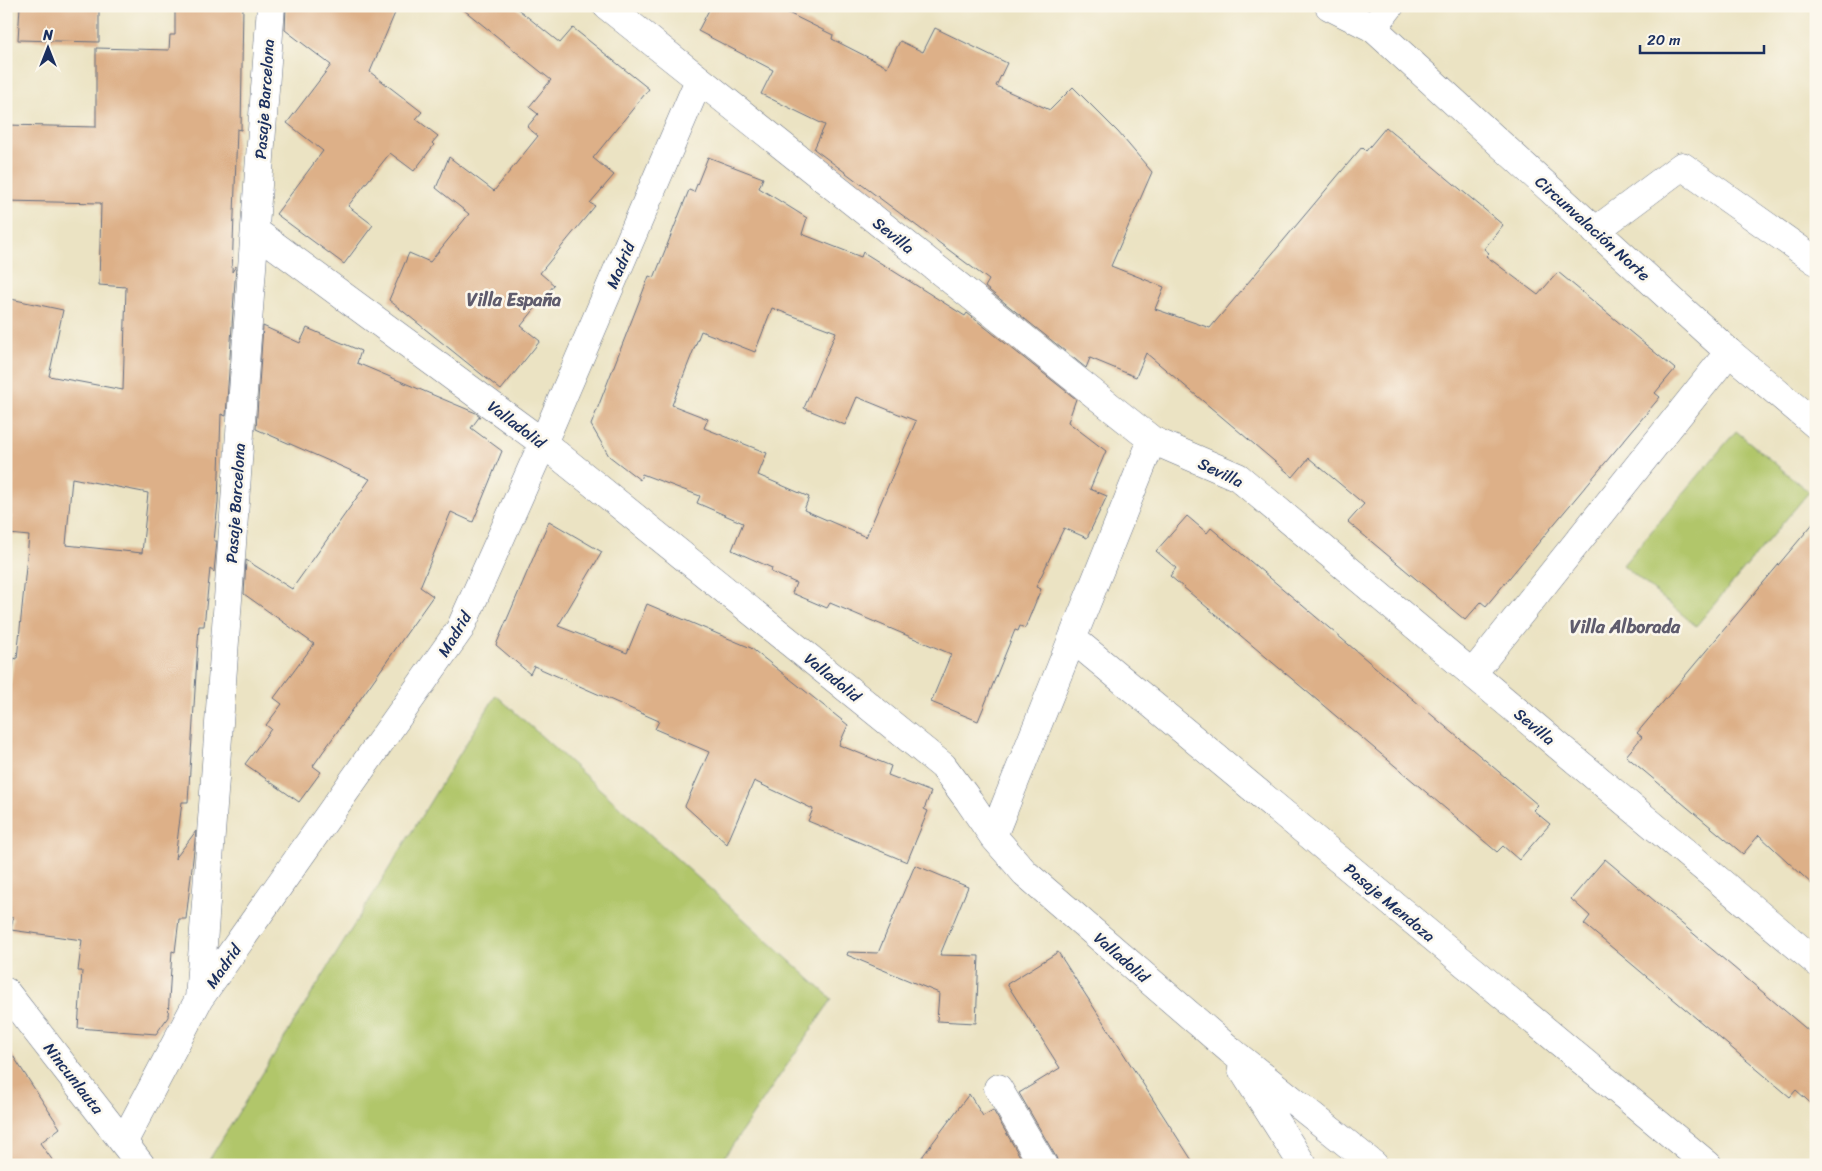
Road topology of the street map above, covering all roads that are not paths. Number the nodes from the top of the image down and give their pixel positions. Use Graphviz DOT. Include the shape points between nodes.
graph roads {
  1 [pos="271,6"];
  2 [pos="607,6"];
  3 [pos="1329,6"];
  4 [pos="1390,6"];
  5 [pos="1373,28"];
  6 [pos="699,80"];
  7 [pos="255,231"];
  8 [pos="1595,231"];
  9 [pos="1816,261"];
  10 [pos="1729,352"];
  11 [pos="1816,425"];
  12 [pos="1152,440"];
  13 [pos="544,443"];
  14 [pos="1073,639"];
  15 [pos="1473,674"];
  16 [pos="993,836"];
  17 [pos="1816,962"];
  18 [pos="6,992"];
  19 [pos="199,999"];
  20 [pos="1230,1050"];
  21 [pos="998,1088"];
  22 [pos="124,1141"];
  23 [pos="141,1165"];
  24 [pos="1043,1165"];
  25 [pos="1303,1165"];
  26 [pos="1374,1165"];
  27 [pos="1708,1165"];
  1 -- 7 [label="street, Pasaje Barcelona"];
  2 -- 6 [label="street, Sevilla"];
  3 -- 5 [label="street, Circunvalación Norte"];
  4 -- 5 [label="street"];
  5 -- 8 [label="street, Circunvalación Norte"];
  6 -- 12 [label="street, Sevilla"];
  6 -- 13 [label="street, Madrid"];
  7 -- 13 [label="street, Valladolid"];
  7 -- 19 [label="street, Pasaje Barcelona"];
  8 -- 9 [label="street" via="1682,166"];
  8 -- 10 [label="street, Circunvalación Norte"];
  10 -- 11 [label="street, Circunvalación Norte"];
  10 -- 15 [label="street"];
  12 -- 14 [label="street"];
  12 -- 15 [label="street, Sevilla" via="1238,477"];
  13 -- 16 [label="street, Valladolid" via="943,766"];
  13 -- 19 [label="street, Madrid" via="460,629"];
  14 -- 16 [label="street"];
  14 -- 27 [label="street, Pasaje Mendoza"];
  15 -- 17 [label="street, Sevilla"];
  16 -- 20 [label="street, Valladolid" via="1024,873"];
  18 -- 22 [label="street, Nincunlauta"];
  19 -- 22 [label="street, Madrid"];
  20 -- 25 [label="street"];
  20 -- 26 [label="street, Valladolid"];
  21 -- 24 [label="street"];
  22 -- 23 [label="street, Nincunlauta"];
}
